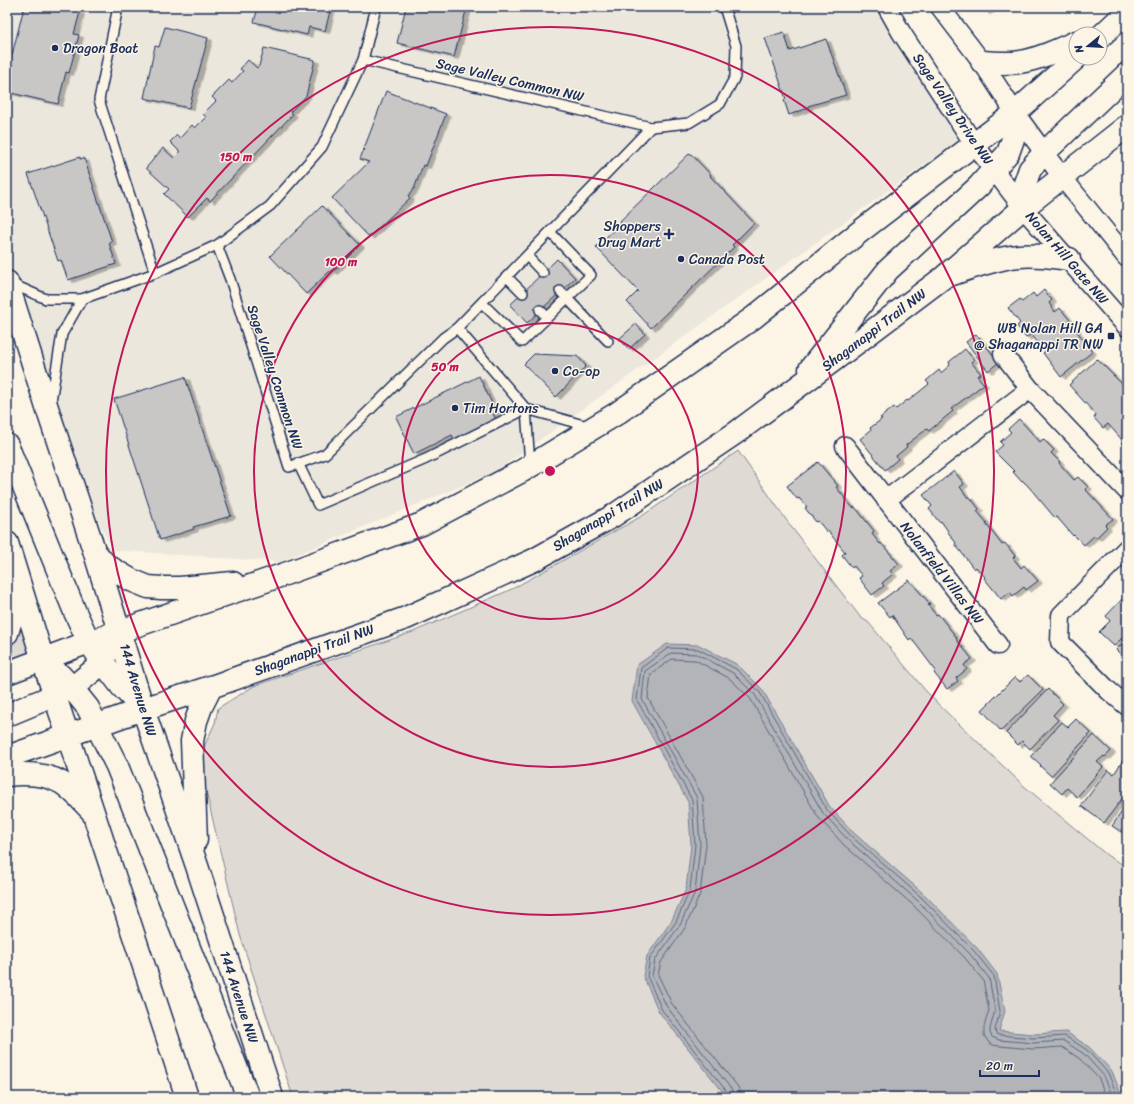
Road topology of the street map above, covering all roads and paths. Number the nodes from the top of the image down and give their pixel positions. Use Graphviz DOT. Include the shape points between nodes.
graph roads {
  1 [pos="118,7"];
  2 [pos="376,7"];
  3 [pos="724,7"];
  4 [pos="887,7"];
  5 [pos="940,7"];
  6 [pos="1122,18"];
  7 [pos="1107,26"];
  8 [pos="1108,30"];
  9 [pos="1068,46"];
  10 [pos="363,60"];
  11 [pos="982,62"];
  12 [pos="1068,65"];
  13 [pos="1127,74"];
  14 [pos="1015,113"];
  15 [pos="1127,126"];
  16 [pos="651,127"];
  17 [pos="974,144"];
  18 [pos="1044,152"];
  19 [pos="994,170"];
  20 [pos="1062,177"];
  21 [pos="1023,208"];
  22 [pos="550,232"];
  23 [pos="217,245"];
  24 [pos="527,256"];
  25 [pos="1127,258"];
  26 [pos="1069,259"];
  27 [pos="155,273"];
  28 [pos="543,273"];
  29 [pos="506,277"];
  30 [pos="944,277"];
  31 [pos="7,282"];
  32 [pos="523,293"];
  33 [pos="564,295"];
  34 [pos="82,299"];
  35 [pos="482,303"];
  36 [pos="540,310"];
  37 [pos="547,317"];
  38 [pos="1127,327"];
  39 [pos="457,328"];
  40 [pos="608,340"];
  41 [pos="1003,354"];
  42 [pos="1030,389"];
  43 [pos="792,392"];
  44 [pos="526,408"];
  45 [pos="49,414"];
  46 [pos="594,427"];
  47 [pos="7,444"];
  48 [pos="845,446"];
  49 [pos="298,463"];
  50 [pos="530,467"];
  51 [pos="1127,491"];
  52 [pos="886,500"];
  53 [pos="8,546"];
  54 [pos="1127,548"];
  55 [pos="94,550"];
  56 [pos="285,574"];
  57 [pos="120,631"];
  58 [pos="7,633"];
  59 [pos="89,642"];
  60 [pos="998,645"];
  61 [pos="44,660"];
  62 [pos="102,661"];
  63 [pos="7,673"];
  64 [pos="211,687"];
  65 [pos="64,692"];
  66 [pos="1127,706"];
  67 [pos="143,709"];
  68 [pos="7,715"];
  69 [pos="97,725"];
  70 [pos="69,735"];
  71 [pos="7,757"];
  72 [pos="7,775"];
  73 [pos="94,812"];
  74 [pos="197,866"];
  75 [pos="187,1097"];
  76 [pos="248,1097"];
  77 [pos="272,1097"];
  1 -- 27 [label="lane" via="99,100"];
  2 -- 10 [label="lane"];
  3 -- 16 [label="lane, Sage Valley Common NW" via="736,54 735,77 720,104 689,123"];
  4 -- 17 [label="street, Sage Valley Drive NW"];
  5 -- 11 [label="street"];
  6 -- 7 [label="main road"];
  6 -- 8 [label="main road"];
  9 -- 11 [label="main road" via="1018,63"];
  10 -- 16 [label="lane, Sage Valley Common NW"];
  10 -- 23 [label="lane" via="322,147 270,206"];
  11 -- 14 [label="street"];
  12 -- 14 [label="main road"];
  13 -- 18 [label="main road"];
  14 -- 17 [label="main road"];
  14 -- 18 [label="street"];
  14 -- 19 [label="main road" via="1014,139 1008,153"];
  15 -- 20 [label="main road, Shaganappi Trail NW"];
  16 -- 22 [label="lane, Sage Valley Common NW"];
  17 -- 19 [label="street, Sage Valley Drive NW"];
  17 -- 46 [label="main road" via="753,318"];
  18 -- 20 [label="street"];
  18 -- 21 [label="main road" via="1030,169 1023,189"];
  19 -- 21 [label="street, Sage Valley Drive NW"];
  19 -- 43 [label="main road" via="888,270"];
  20 -- 21 [label="main road, Shaganappi Trail NW"];
  20 -- 25 [label="street"];
  21 -- 26 [label="street, Nolan Hill Gate NW"];
  21 -- 30 [label="main road, Shaganappi Trail NW"];
  22 -- 24 [label="lane, Sage Valley Common NW"];
  22 -- 33 [label="lane" via="591,274"];
  23 -- 27 [label="lane"];
  23 -- 49 [label="lane, Sage Valley Common NW" via="289,467"];
  24 -- 28 [label="lane"];
  24 -- 29 [label="lane, Sage Valley Common NW"];
  26 -- 30 [label="main road" via="1038,255 1019,256 1000,259"];
  26 -- 38 [label="street, Nolan Hill Gate NW"];
  27 -- 34 [label="lane"];
  29 -- 32 [label="lane"];
  29 -- 35 [label="lane, Sage Valley Common NW"];
  30 -- 43 [label="main road, Shaganappi Trail NW"];
  31 -- 34 [label="lane" via="46,299"];
  31 -- 45 [label="main road, 144 Avenue NW"];
  33 -- 37 [label="lane"];
  33 -- 40 [label="lane"];
  34 -- 45 [label="lane" via="62,334"];
  35 -- 37 [label="lane" via="522,342"];
  35 -- 39 [label="lane, Sage Valley Common NW"];
  36 -- 37 [label="lane"];
  39 -- 44 [label="lane"];
  39 -- 49 [label="lane, Sage Valley Common NW" via="443,338 325,454"];
  41 -- 42 [label="street"];
  42 -- 51 [label="street"];
  42 -- 52 [label="street"];
  43 -- 64 [label="main road, Shaganappi Trail NW" via="613,516 534,560 406,618"];
  44 -- 46 [label="lane"];
  44 -- 49 [label="lane" via="426,460 318,505"];
  44 -- 50 [label="lane"];
  45 -- 55 [label="main road, 144 Avenue NW"];
  46 -- 50 [label="main road"];
  47 -- 59 [label="main road"];
  48 -- 52 [label="street, Nolanfield Villas NW"];
  50 -- 56 [label="main road" via="422,524"];
  52 -- 60 [label="street, Nolanfield Villas NW"];
  53 -- 58 [label="main road" via="13,613"];
  53 -- 61 [label="main road"];
  54 -- 66 [label="street" via="1061,615 1060,642"];
  55 -- 56 [label="main road" via="105,564 148,587 180,588 229,584"];
  55 -- 57 [label="main road, 144 Avenue NW"];
  56 -- 57 [label="main road"];
  57 -- 59 [label="main road"];
  57 -- 62 [label="main road"];
  57 -- 67 [label="main road, 144 Avenue NW"];
  59 -- 61 [label="main road"];
  59 -- 62 [label="main road"];
  61 -- 63 [label="main road"];
  61 -- 65 [label="main road"];
  62 -- 65 [label="main road"];
  62 -- 67 [label="main road"];
  64 -- 67 [label="main road, Shaganappi Trail NW"];
  64 -- 74 [label="main road" via="201,707 192,741"];
  65 -- 68 [label="main road"];
  65 -- 69 [label="main road" via="88,708"];
  65 -- 70 [label="main road"];
  67 -- 69 [label="main road, Shaganappi Trail NW"];
  67 -- 74 [label="main road, 144 Avenue NW"];
  69 -- 70 [label="main road, Shaganappi Trail NW"];
  69 -- 76 [label="main road" via="117,766"];
  70 -- 71 [label="main road, Shaganappi Trail NW"];
  70 -- 73 [label="main road"];
  72 -- 73 [label="main road" via="41,775 61,782"];
  73 -- 75 [label="main road"];
  74 -- 77 [label="main road, 144 Avenue NW"];
}
